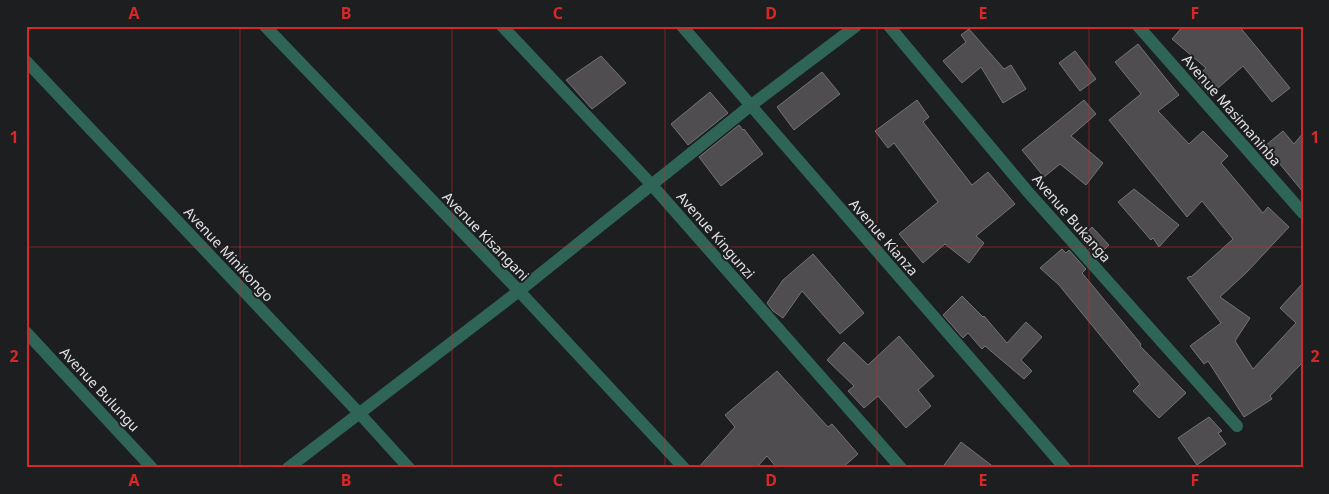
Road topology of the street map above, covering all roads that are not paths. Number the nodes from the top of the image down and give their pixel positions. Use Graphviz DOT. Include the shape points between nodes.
graph roads {
  1 [pos="265,26"];
  2 [pos="502,26"];
  3 [pos="682,26"];
  4 [pos="856,26"];
  5 [pos="889,26"];
  6 [pos="1138,26"];
  7 [pos="26,61"];
  8 [pos="750,106"];
  9 [pos="651,184"];
  10 [pos="1303,213"];
  11 [pos="519,291"];
  12 [pos="26,332"];
  13 [pos="360,414"];
  14 [pos="1236,426"];
  15 [pos="152,468"];
  16 [pos="288,468"];
  17 [pos="409,468"];
  18 [pos="684,468"];
  19 [pos="901,468"];
  20 [pos="1065,468"];
  1 -- 11 [label="street, Avenue Kisangani"];
  2 -- 9 [label="street, Avenue Kingunzi"];
  3 -- 8 [label="street, Avenue Kianza"];
  4 -- 8 [label="street"];
  5 -- 14 [label="street, Avenue Bukanga" via="1028,192"];
  6 -- 10 [label="street, Avenue Masimaninba"];
  7 -- 13 [label="street, Avenue Minikongo"];
  8 -- 9 [label="street"];
  8 -- 20 [label="street, Avenue Kianza"];
  9 -- 11 [label="street"];
  9 -- 19 [label="street, Avenue Kingunzi"];
  11 -- 13 [label="street"];
  11 -- 18 [label="street, Avenue Kisangani"];
  12 -- 15 [label="street, Avenue Bulungu"];
  13 -- 16 [label="street"];
  13 -- 17 [label="street, Avenue Minikongo"];
}
